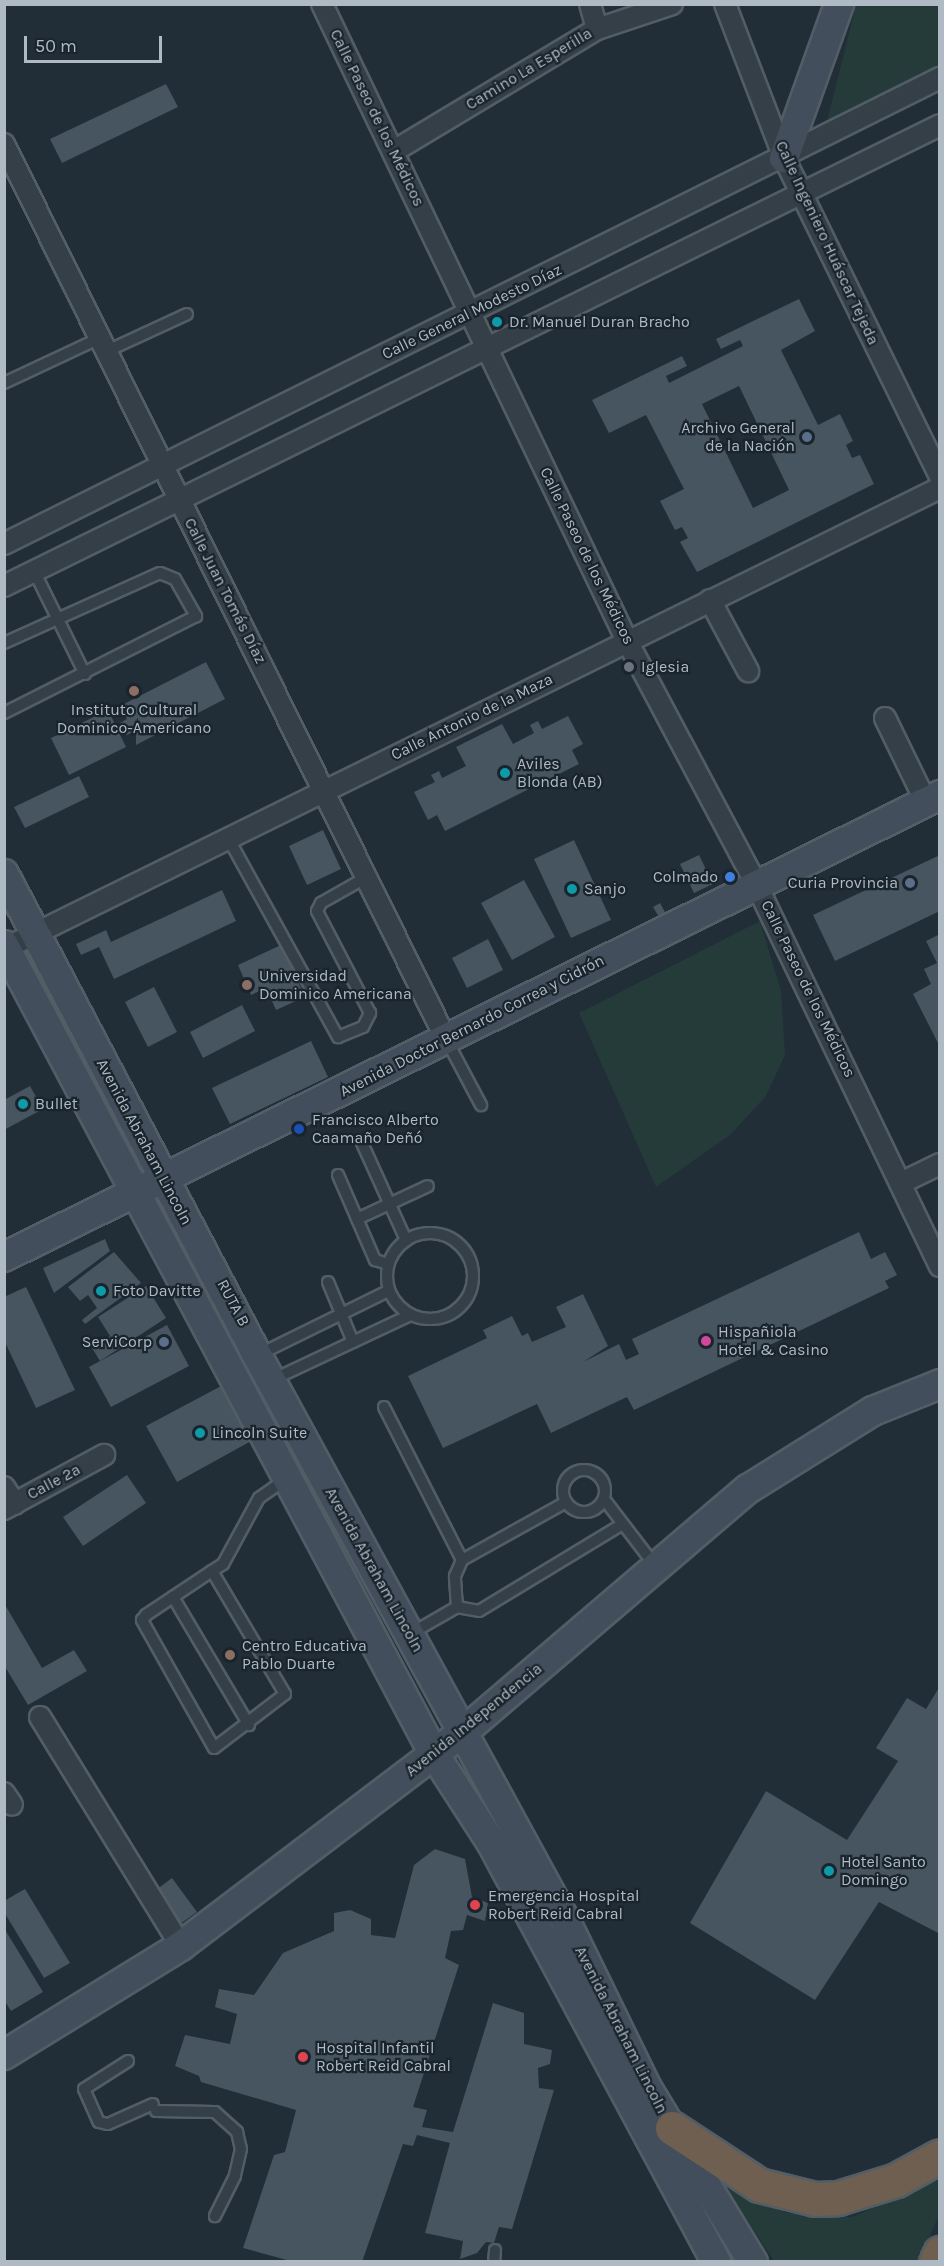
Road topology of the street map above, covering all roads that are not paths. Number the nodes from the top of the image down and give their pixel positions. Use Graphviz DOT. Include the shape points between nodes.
graph roads {
  1 [pos="322,4"];
  2 [pos="590,4"];
  3 [pos="672,4"];
  4 [pos="725,4"];
  5 [pos="839,4"];
  6 [pos="597,29"];
  7 [pos="939,78"];
  8 [pos="939,125"];
  9 [pos="4,144"];
  10 [pos="394,151"];
  11 [pos="784,158"];
  12 [pos="802,195"];
  13 [pos="470,313"];
  14 [pos="186,314"];
  15 [pos="103,345"];
  16 [pos="486,346"];
  17 [pos="4,384"];
  18 [pos="162,465"];
  19 [pos="939,477"];
  20 [pos="939,488"];
  21 [pos="178,499"];
  22 [pos="4,544"];
  23 [pos="34,572"];
  24 [pos="4,586"];
  25 [pos="710,600"];
  26 [pos="57,618"];
  27 [pos="627,641"];
  28 [pos="4,643"];
  29 [pos="748,671"];
  30 [pos="85,674"];
  31 [pos="4,713"];
  32 [pos="885,718"];
  33 [pos="325,789"];
  34 [pos="932,798"];
  35 [pos="228,837"];
  36 [pos="4,873"];
  37 [pos="367,877"];
  38 [pos="756,884"];
  39 [pos="35,934"];
  40 [pos="8,959"];
  41 [pos="446,1039"];
  42 [pos="481,1105"];
  43 [pos="362,1143"];
  44 [pos="939,1164"];
  45 [pos="338,1175"];
  46 [pos="165,1181"];
  47 [pos="903,1182"];
  48 [pos="428,1186"];
  49 [pos="138,1194"];
  50 [pos="390,1203"];
  51 [pos="357,1219"];
  52 [pos="406,1239"];
  53 [pos="4,1257"];
  54 [pos="388,1264"];
  55 [pos="939,1266"];
  56 [pos="328,1281"];
  57 [pos="388,1291"];
  58 [pos="342,1315"];
  59 [pos="410,1315"];
  60 [pos="353,1342"];
  61 [pos="257,1355"];
  62 [pos="271,1381"];
  63 [pos="939,1384"];
  64 [pos="384,1407"];
  65 [pos="104,1455"];
  66 [pos="288,1478"];
  67 [pos="604,1499"];
  68 [pos="8,1500"];
  69 [pos="566,1502"];
  70 [pos="621,1525"];
  71 [pos="462,1560"];
  72 [pos="656,1568"];
  73 [pos="212,1571"];
  74 [pos="173,1597"];
  75 [pos="457,1607"];
  76 [pos="410,1635"];
  77 [pos="40,1717"];
  78 [pos="249,1725"];
  79 [pos="462,1733"];
  80 [pos="434,1754"];
  81 [pos="565,1920"];
  82 [pos="536,1933"];
  83 [pos="181,1946"];
  84 [pos="4,2055"];
  85 [pos="128,2061"];
  86 [pos="672,2128"];
  87 [pos="939,2156"];
  88 [pos="215,2216"];
  89 [pos="939,2253"];
  90 [pos="743,2258"];
  91 [pos="716,2262"];
  92 [pos="936,2262"];
  1 -- 10 [label="street, Calle Paseo de los Médicos"];
  2 -- 6 [label="street"];
  3 -- 6 [label="street, Camino La Esperilla"];
  4 -- 11 [label="street, Calle Ingeniero Huáscar Tejeda"];
  5 -- 11 [label="main road"];
  6 -- 10 [label="street, Camino La Esperilla"];
  7 -- 11 [label="street, Calle General Modesto Díaz"];
  8 -- 12 [label="street"];
  9 -- 15 [label="street, Calle Juan Tomás Díaz"];
  10 -- 13 [label="street, Calle Paseo de los Médicos"];
  11 -- 12 [label="street, Calle Ingeniero Huáscar Tejeda"];
  11 -- 13 [label="street, Calle General Modesto Díaz"];
  12 -- 16 [label="street"];
  12 -- 19 [label="street, Calle Ingeniero Huáscar Tejeda"];
  13 -- 16 [label="street, Calle Paseo de los Médicos"];
  13 -- 18 [label="street, Calle General Modesto Díaz"];
  14 -- 15 [label="lane"];
  15 -- 17 [label="lane"];
  15 -- 18 [label="street, Calle Juan Tomás Díaz"];
  16 -- 21 [label="street"];
  16 -- 27 [label="street, Calle Paseo de los Médicos"];
  18 -- 21 [label="street, Calle Juan Tomás Díaz"];
  18 -- 22 [label="street, Calle General Modesto Díaz"];
  20 -- 25 [label="street, Calle Antonio de la Maza"];
  21 -- 23 [label="street"];
  21 -- 33 [label="street, Calle Juan Tomás Díaz"];
  23 -- 24 [label="street"];
  23 -- 26 [label="lane"];
  25 -- 27 [label="street, Calle Antonio de la Maza"];
  25 -- 29 [label="street"];
  26 -- 28 [label="lane"];
  26 -- 30 [label="lane"];
  26 -- 30 [label="lane" via="160,573 175,579 196,616"];
  27 -- 33 [label="street, Calle Antonio de la Maza"];
  27 -- 38 [label="street, Calle Paseo de los Médicos"];
  30 -- 31 [label="lane"];
  32 -- 34 [label="street"];
  33 -- 35 [label="street, Calle Antonio de la Maza"];
  33 -- 37 [label="street, Calle Juan Tomás Díaz"];
  34 -- 38 [label="main road, Avenida Doctor Bernardo Correa y Cidrón"];
  35 -- 37 [label="lane" via="338,1037 363,1027 370,1012 317,911 321,903"];
  35 -- 39 [label="street, Calle Antonio de la Maza"];
  36 -- 39 [label="main road, Avenida Abraham Lincoln"];
  36 -- 76 [label="lane, RUTA B"];
  37 -- 41 [label="street, Calle Juan Tomás Díaz"];
  38 -- 41 [label="main road, Avenida Doctor Bernardo Correa y Cidrón"];
  38 -- 47 [label="street, Calle Paseo de los Médicos"];
  39 -- 40 [label="street, Calle Antonio de la Maza"];
  39 -- 46 [label="main road, Avenida Abraham Lincoln"];
  40 -- 49 [label="main road, Avenida Abraham Lincoln"];
  41 -- 42 [label="lane"];
  41 -- 46 [label="main road, Avenida Doctor Bernardo Correa y Cidrón"];
  43 -- 50 [label="lane"];
  44 -- 47 [label="street"];
  45 -- 51 [label="lane"];
  46 -- 49 [label="main road, Avenida Doctor Bernardo Correa y Cidrón"];
  46 -- 61 [label="main road, Avenida Abraham Lincoln"];
  47 -- 55 [label="street, Calle Paseo de los Médicos"];
  48 -- 50 [label="lane"];
  49 -- 53 [label="main road, Avenida Doctor Bernardo Correa y Cidrón"];
  49 -- 66 [label="main road, Avenida Abraham Lincoln"];
  50 -- 51 [label="lane"];
  50 -- 52 [label="lane"];
  51 -- 54 [label="lane" via="375,1260"];
  52 -- 54 [label="lane"];
  52 -- 59 [label="lane" via="447,1232 467,1253 472,1266 468,1298 442,1318"];
  54 -- 57 [label="lane"];
  56 -- 58 [label="lane"];
  57 -- 58 [label="lane"];
  57 -- 59 [label="lane"];
  58 -- 60 [label="lane"];
  58 -- 61 [label="lane"];
  59 -- 60 [label="lane"];
  60 -- 62 [label="lane"];
  61 -- 62 [label="main road, Avenida Abraham Lincoln"];
  62 -- 76 [label="main road, Avenida Abraham Lincoln"];
  63 -- 72 [label="main road, Avenida Independencia" via="873,1411 748,1489"];
  64 -- 71 [label="lane"];
  65 -- 68 [label="street, Calle 2ª"];
  66 -- 73 [label="lane" via="259,1498 231,1553"];
  66 -- 80 [label="main road, Avenida Abraham Lincoln"];
  67 -- 69 [label="lane" via="582,1512"];
  67 -- 69 [label="lane" via="602,1479 578,1470 564,1483"];
  67 -- 70 [label="lane"];
  69 -- 71 [label="lane"];
  70 -- 72 [label="lane"];
  70 -- 75 [label="lane" via="480,1611"];
  71 -- 75 [label="lane" via="455,1576"];
  72 -- 79 [label="main road, Avenida Independencia"];
  73 -- 74 [label="lane"];
  73 -- 78 [label="lane" via="285,1694"];
  74 -- 78 [label="lane"];
  74 -- 78 [label="lane" via="146,1615 144,1628 209,1746 220,1747"];
  75 -- 76 [label="lane"];
  76 -- 79 [label="lane, RUTA B"];
  77 -- 83 [label="street"];
  79 -- 80 [label="main road, Avenida Independencia"];
  79 -- 81 [label="main road, Avenida Abraham Lincoln"];
  80 -- 82 [label="main road, Avenida Abraham Lincoln" via="491,1842"];
  80 -- 83 [label="main road, Avenida Independencia"];
  81 -- 82 [label="lane"];
  81 -- 86 [label="main road, Avenida Abraham Lincoln"];
  82 -- 91 [label="main road, Avenida Abraham Lincoln"];
  83 -- 84 [label="main road, Avenida Independencia"];
  85 -- 88 [label="lane" via="84,2089 99,2122 108,2124 154,2108 215,2112 237,2132 241,2149 235,2176"];
  86 -- 87 [label="highway" via="759,2185 815,2199 838,2198 896,2180"];
  86 -- 90 [label="main road, Avenida Abraham Lincoln"];
  89 -- 92 [label="highway"];
}
